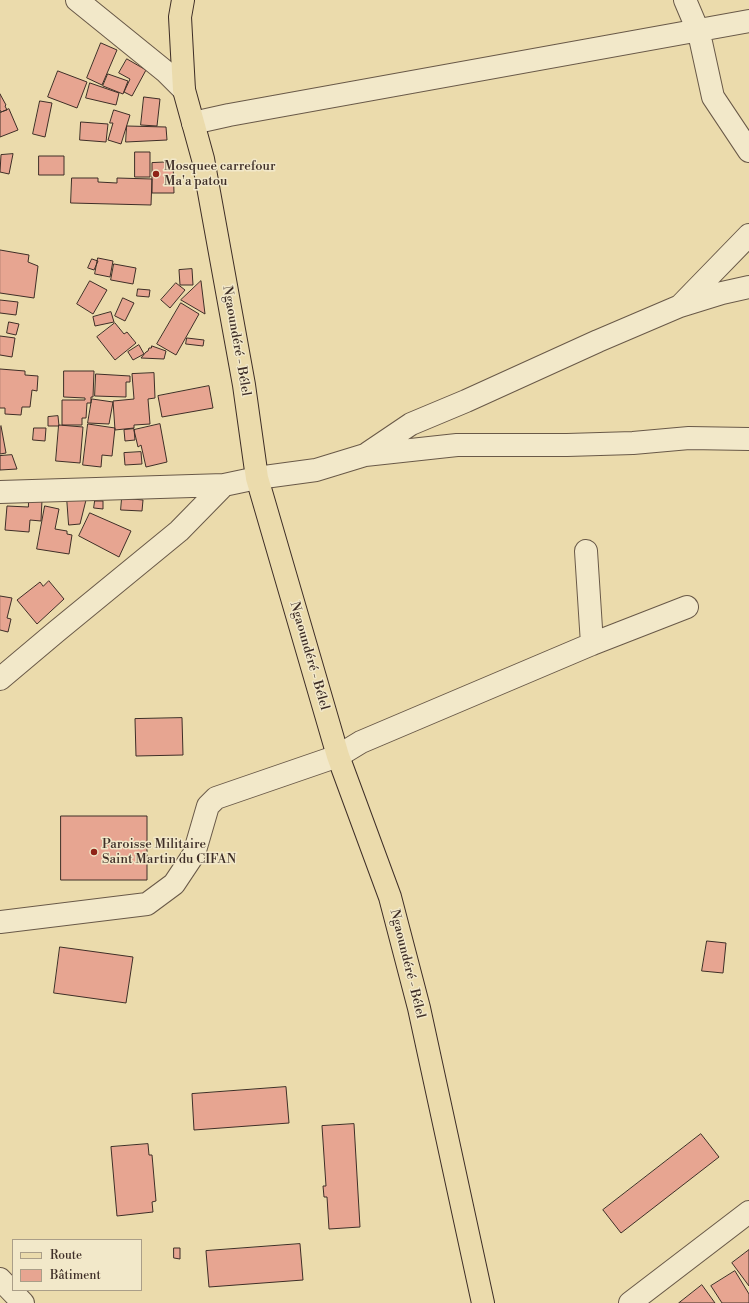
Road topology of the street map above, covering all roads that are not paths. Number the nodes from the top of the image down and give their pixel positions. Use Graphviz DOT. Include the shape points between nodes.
graph roads {
  1 [pos="77,0"];
  2 [pos="183,0"];
  3 [pos="685,0"];
  4 [pos="749,21"];
  5 [pos="698,30"];
  6 [pos="184,90"];
  7 [pos="193,123"];
  8 [pos="749,151"];
  9 [pos="749,235"];
  10 [pos="749,288"];
  11 [pos="680,306"];
  12 [pos="749,439"];
  13 [pos="365,455"];
  14 [pos="257,478"];
  15 [pos="224,485"];
  16 [pos="0,492"];
  17 [pos="586,551"];
  18 [pos="687,607"];
  19 [pos="592,644"];
  20 [pos="0,679"];
  21 [pos="338,756"];
  22 [pos="0,922"];
  23 [pos="749,1212"];
  24 [pos="0,1280"];
  25 [pos="23,1303"];
  26 [pos="483,1303"];
  27 [pos="630,1303"];
  1 -- 6 [label="street" via="166,72"];
  2 -- 6 [label="main road, Ngaoundéré - Bélel" via="180,17"];
  3 -- 5 [label="street"];
  4 -- 5 [label="street"];
  5 -- 7 [label="street"];
  5 -- 8 [label="street" via="713,97"];
  6 -- 7 [label="main road, Ngaoundéré - Bélel"];
  7 -- 14 [label="main road, Ngaoundéré - Bélel" via="203,159 228,292"];
  9 -- 11 [label="street"];
  10 -- 11 [label="street"];
  11 -- 13 [label="street" via="411,424"];
  12 -- 13 [label="street" via="689,438 567,445 457,445"];
  13 -- 14 [label="street" via="316,470"];
  14 -- 15 [label="street"];
  14 -- 21 [label="main road, Ngaoundéré - Bélel"];
  15 -- 16 [label="street"];
  15 -- 20 [label="street" via="179,531"];
  17 -- 19 [label="street"];
  18 -- 19 [label="street"];
  19 -- 21 [label="street" via="361,742"];
  21 -- 22 [label="street" via="212,801 208,806 194,854 174,884 147,904"];
  21 -- 26 [label="main road, Ngaoundéré - Bélel" via="392,904 419,1008"];
  23 -- 27 [label="street"];
  24 -- 25 [label="street"];
}
